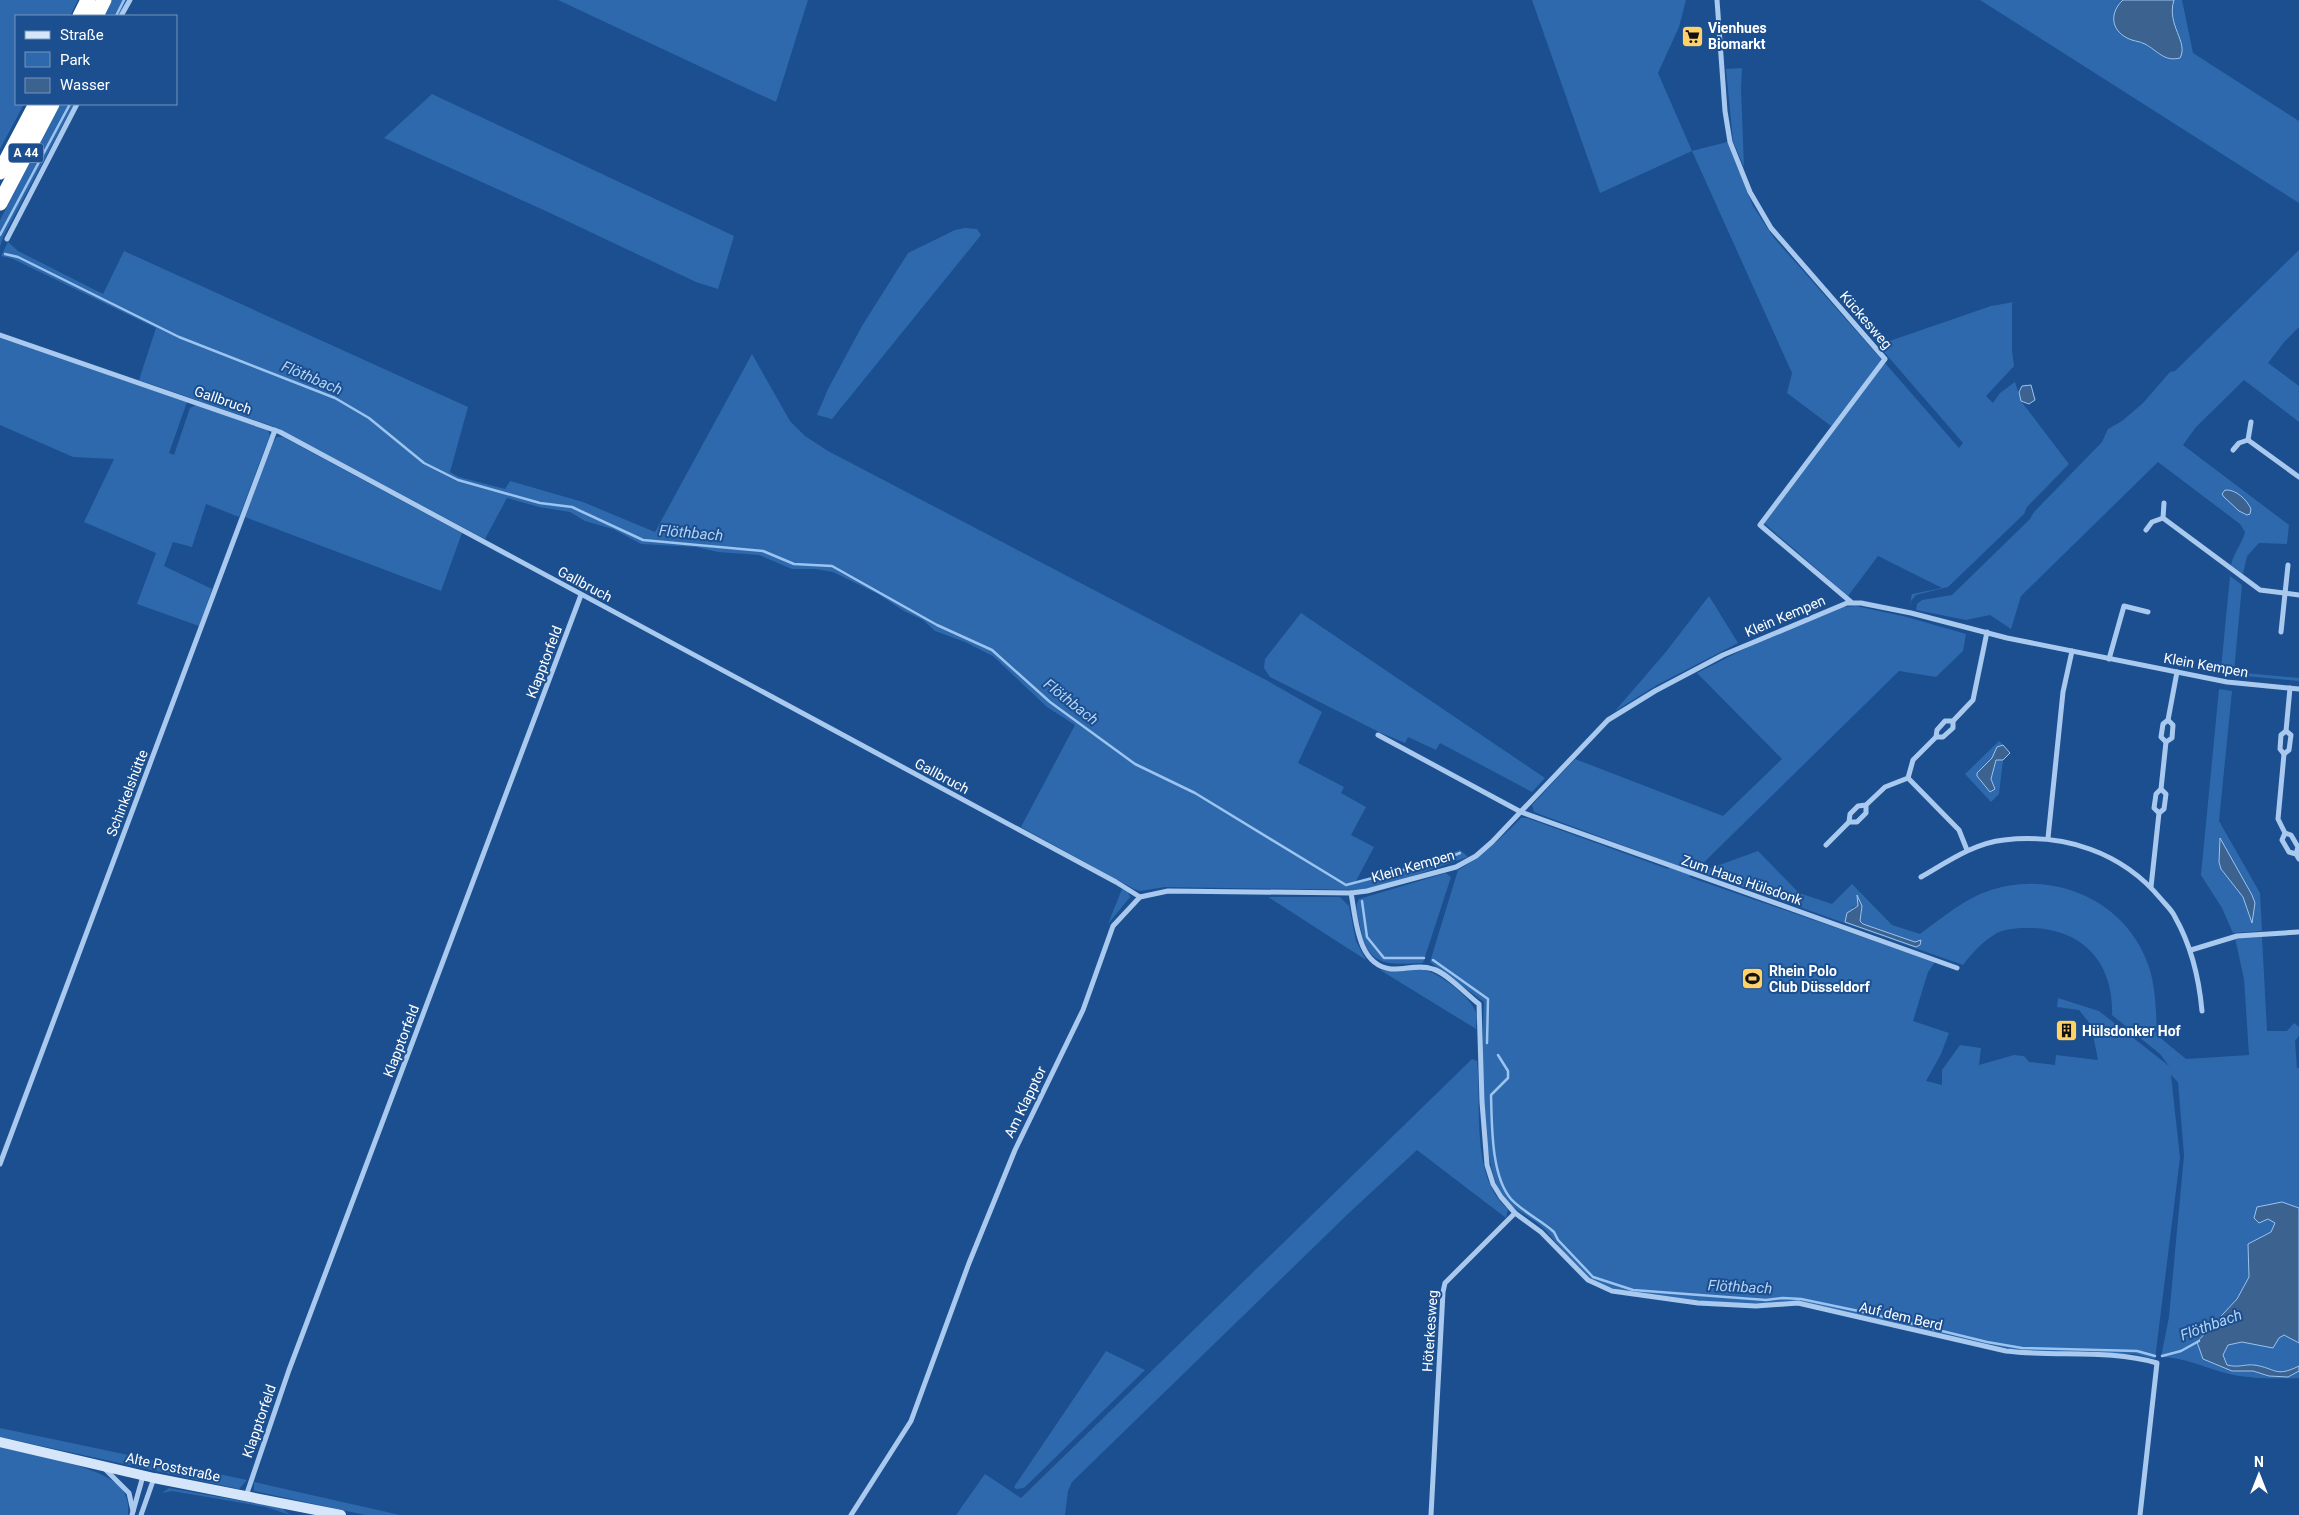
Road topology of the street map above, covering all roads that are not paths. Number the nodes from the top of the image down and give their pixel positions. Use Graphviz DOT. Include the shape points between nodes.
graph roads {
  1 [pos="88,0"];
  2 [pos="104,0"];
  3 [pos="130,0"];
  4 [pos="1717,0"];
  5 [pos="80,15"];
  6 [pos="96,15"];
  7 [pos="122,15"];
  8 [pos="35,105"];
  9 [pos="51,105"];
  10 [pos="76,105"];
  11 [pos="0,172"];
  12 [pos="0,203"];
  13 [pos="7,239"];
  14 [pos="0,335"];
  15 [pos="2251,422"];
  16 [pos="275,430"];
  17 [pos="2248,440"];
  18 [pos="2233,450"];
  19 [pos="2299,477"];
  20 [pos="2164,503"];
  21 [pos="2163,518"];
  22 [pos="2146,530"];
  23 [pos="2288,565"];
  24 [pos="2285,593"];
  25 [pos="581,595"];
  26 [pos="2299,595"];
  27 [pos="1851,602"];
  28 [pos="2148,612"];
  29 [pos="1987,632"];
  30 [pos="2282,632"];
  31 [pos="2072,651"];
  32 [pos="2109,659"];
  33 [pos="2177,672"];
  34 [pos="2290,688"];
  35 [pos="2299,689"];
  36 [pos="2168,720"];
  37 [pos="1953,721"];
  38 [pos="2286,731"];
  39 [pos="1378,736"];
  40 [pos="1936,737"];
  41 [pos="2166,742"];
  42 [pos="2284,754"];
  43 [pos="1908,778"];
  44 [pos="2161,789"];
  45 [pos="1866,806"];
  46 [pos="1521,812"];
  47 [pos="2159,813"];
  48 [pos="1849,822"];
  49 [pos="2284,833"];
  50 [pos="2048,838"];
  51 [pos="1826,845"];
  52 [pos="1967,850"];
  53 [pos="2297,856"];
  54 [pos="1921,877"];
  55 [pos="2151,887"];
  56 [pos="1351,893"];
  57 [pos="1140,897"];
  58 [pos="2299,932"];
  59 [pos="2191,950"];
  60 [pos="1957,968"];
  61 [pos="2202,1011"];
  62 [pos="0,1164"];
  63 [pos="1515,1213"];
  64 [pos="0,1442"];
  65 [pos="76,1460"];
  66 [pos="143,1475"];
  67 [pos="154,1478"];
  68 [pos="246,1496"];
  69 [pos="132,1513"];
  70 [pos="141,1515"];
  71 [pos="341,1515"];
  72 [pos="851,1515"];
  73 [pos="1431,1515"];
  74 [pos="2140,1515"];
  1 -- 5 [label="highway"];
  2 -- 6 [label="highway"];
  3 -- 7 [label="street"];
  4 -- 27 [label="street, Kückesweg" via="1730,142 1750,192 1771,228 1886,359 1760,525"];
  8 -- 11 [label="highway, A 44"];
  9 -- 12 [label="highway, A 44"];
  10 -- 13 [label="street"];
  14 -- 16 [label="street, Gallbruch"];
  15 -- 17 [label="street"];
  16 -- 25 [label="street, Gallbruch"];
  16 -- 62 [label="street, Schinkelshütte"];
  17 -- 18 [label="street"];
  17 -- 19 [label="street"];
  20 -- 21 [label="street"];
  21 -- 22 [label="street" via="2152,522"];
  21 -- 24 [label="street" via="2260,590"];
  23 -- 24 [label="street"];
  24 -- 26 [label="street"];
  24 -- 30 [label="street"];
  25 -- 57 [label="street, Gallbruch"];
  25 -- 68 [label="street, Klapptorfeld" via="289,1370"];
  27 -- 29 [label="street, Klein Kempen"];
  27 -- 46 [label="street, Klein Kempen" via="1791,624 1723,655 1620,712 1598,728"];
  28 -- 32 [label="street" via="2124,606"];
  29 -- 31 [label="street, Klein Kempen"];
  29 -- 37 [label="street" via="1973,700"];
  31 -- 32 [label="street, Klein Kempen"];
  31 -- 50 [label="street" via="2063,692"];
  32 -- 33 [label="street, Klein Kempen"];
  33 -- 34 [label="street, Klein Kempen" via="2227,682"];
  33 -- 36 [label="street"];
  34 -- 35 [label="street, Klein Kempen"];
  34 -- 38 [label="street"];
  36 -- 41 [label="street" via="2163,724 2161,737"];
  36 -- 41 [label="street" via="2173,725 2172,738"];
  37 -- 40 [label="street" via="1945,721 1937,730"];
  37 -- 40 [label="street" via="1953,728 1943,737"];
  38 -- 42 [label="street" via="2281,735 2280,749"];
  38 -- 42 [label="street" via="2291,736 2289,750"];
  39 -- 46 [label="street"];
  40 -- 43 [label="street" via="1913,760"];
  41 -- 44 [label="street"];
  42 -- 49 [label="street" via="2278,819"];
  43 -- 45 [label="street" via="1885,787"];
  43 -- 52 [label="street" via="1959,830"];
  44 -- 47 [label="street" via="2156,794 2154,808"];
  44 -- 47 [label="street" via="2166,794 2164,809"];
  45 -- 48 [label="street" via="1858,806 1850,814"];
  45 -- 48 [label="street" via="1866,814 1857,822"];
  46 -- 56 [label="street, Klein Kempen" via="1482,851 1463,864"];
  46 -- 60 [label="street, Zum Haus Hülsdonk"];
  47 -- 55 [label="street"];
  48 -- 51 [label="street"];
  49 -- 53 [label="street" via="2282,840 2289,852"];
  49 -- 53 [label="street" via="2292,835 2298,847"];
  50 -- 52 [label="street" via="2003,840"];
  50 -- 55 [label="street" via="2084,846 2124,864"];
  52 -- 54 [label="street"];
  55 -- 59 [label="street" via="2175,915"];
  56 -- 57 [label="street" via="1168,891"];
  56 -- 63 [label="street" via="1360,943 1373,962 1390,969 1426,967 1436,970 1479,1004 1487,1165 1500,1197"];
  57 -- 72 [label="street, Am Klapptor" via="1113,926 1083,1010 1015,1150 969,1263 911,1422"];
  58 -- 59 [label="street" via="2236,936"];
  59 -- 61 [label="street" via="2198,974"];
  63 -- 73 [label="street, Höterkesweg" via="1445,1283"];
  63 -- 74 [label="street, Auf dem Berd" via="1541,1232 1588,1280 1612,1291 1698,1303 1756,1306 1798,1303 2006,1352 2125,1356 2157,1363"];
  64 -- 65 [label="street, Alte Poststraße"];
  65 -- 66 [label="street, Alte Poststraße"];
  65 -- 69 [label="street" via="108,1470 129,1493"];
  66 -- 67 [label="street, Alte Poststraße"];
  66 -- 69 [label="street"];
  67 -- 68 [label="street, Alte Poststraße"];
  67 -- 70 [label="street"];
  68 -- 71 [label="street, Alte Poststraße"];
}
